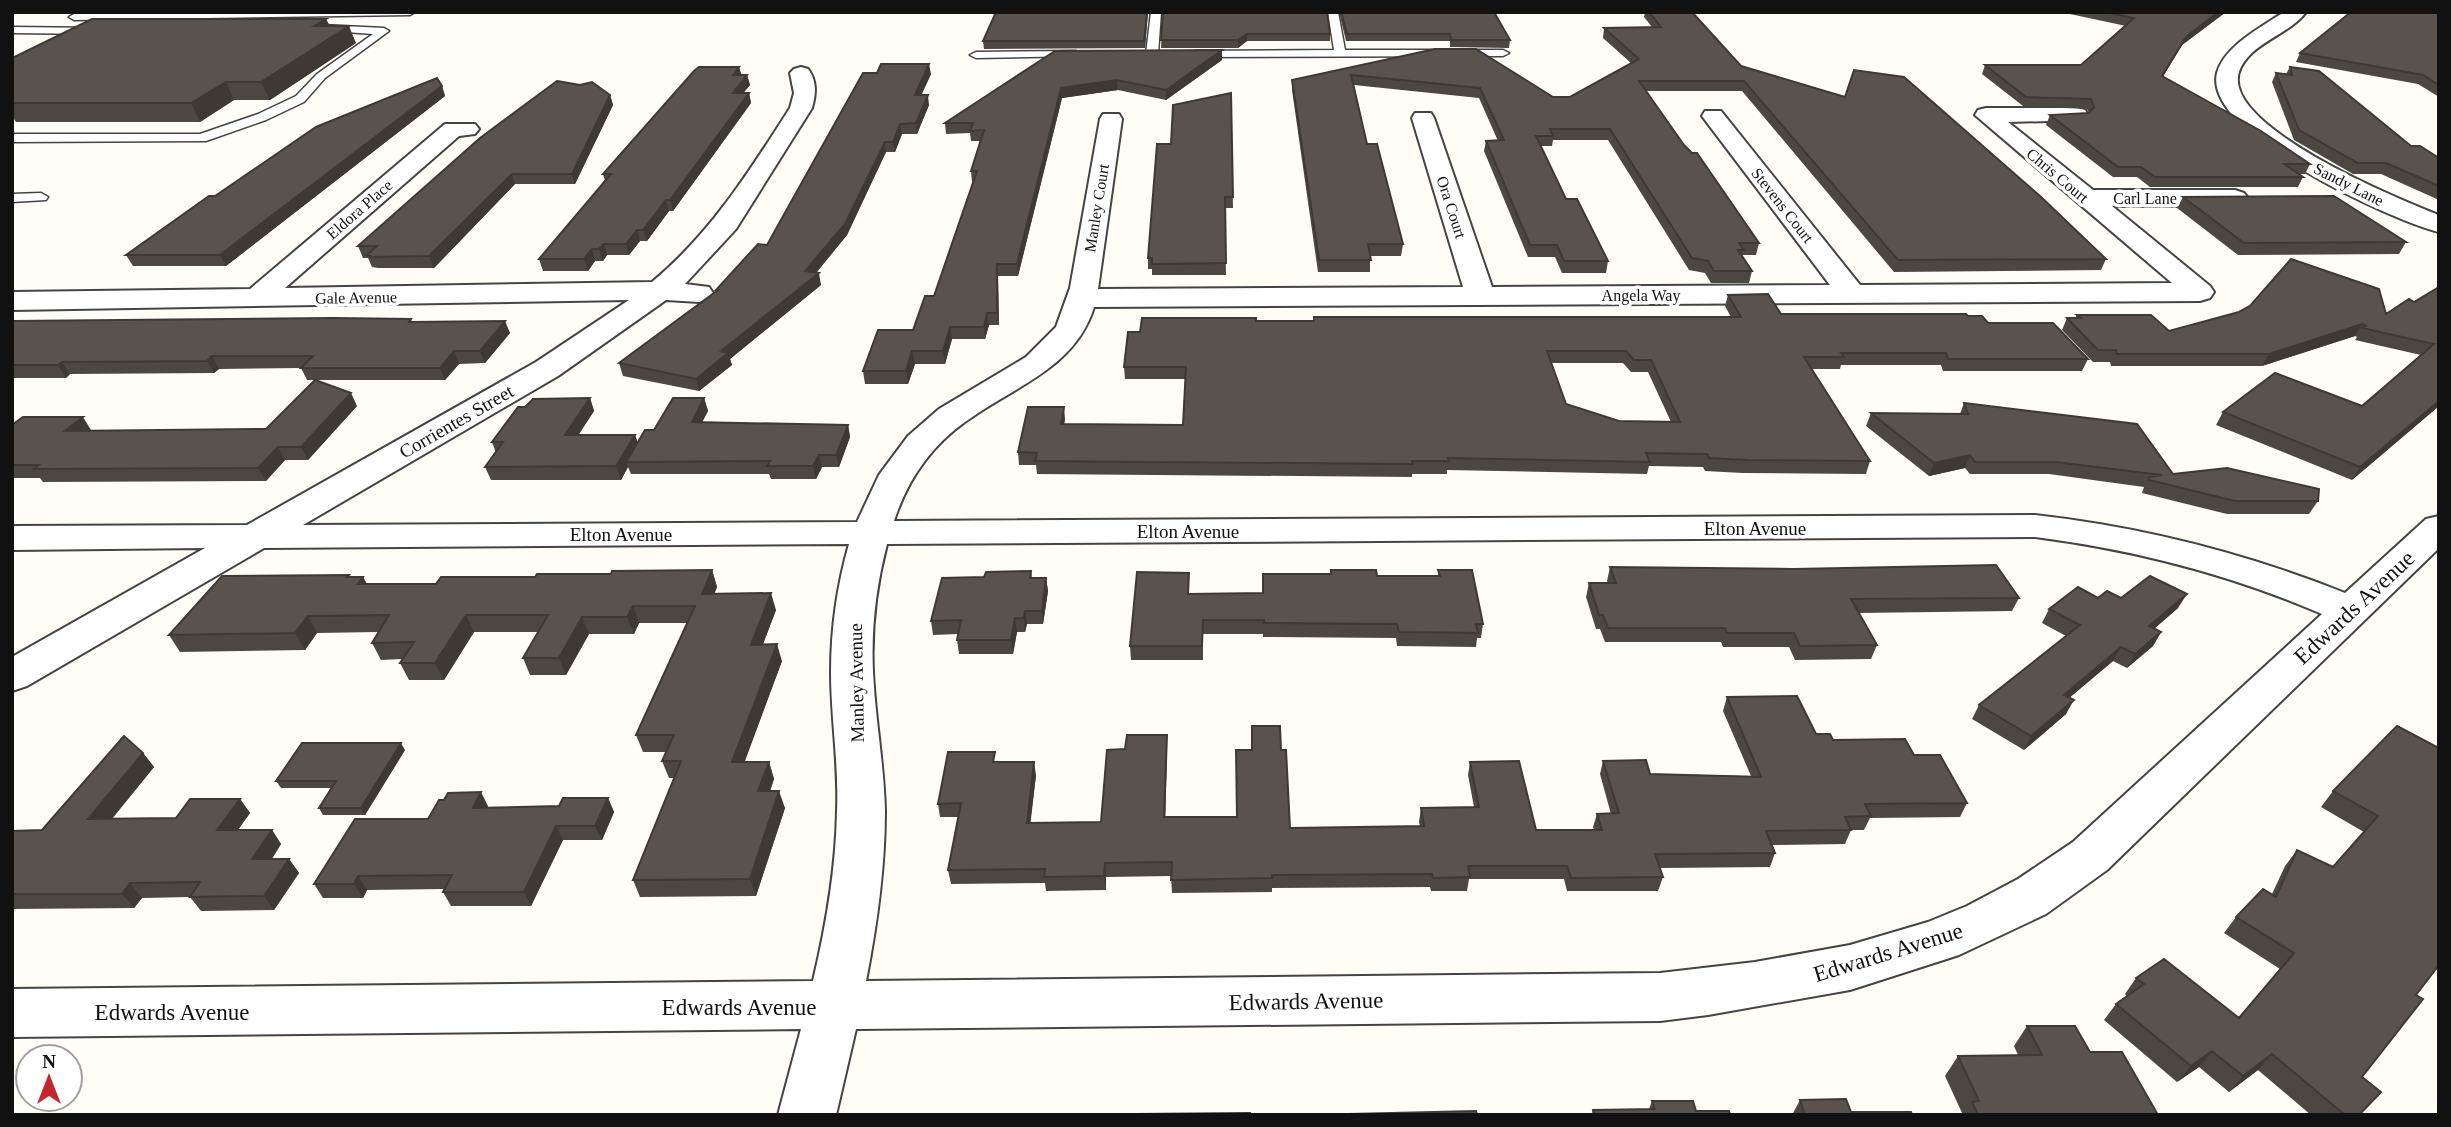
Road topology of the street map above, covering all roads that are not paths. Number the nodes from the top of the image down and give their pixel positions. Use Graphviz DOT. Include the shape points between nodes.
graph roads {
  1 [pos="410,12"];
  2 [pos="1156,12"];
  3 [pos="1333,12"];
  4 [pos="2286,14"];
  5 [pos="67,17"];
  6 [pos="310,28"];
  7 [pos="12,30"];
  8 [pos="113,31"];
  9 [pos="12,40"];
  10 [pos="34,43"];
  11 [pos="1503,53"];
  12 [pos="1085,54"];
  13 [pos="1139,54"];
  14 [pos="1152,54"];
  15 [pos="1166,54"];
  16 [pos="1179,54"];
  17 [pos="1340,54"];
  18 [pos="976,55"];
  19 [pos="801,73"];
  20 [pos="2077,115"];
  21 [pos="1713,116"];
  22 [pos="1423,118"];
  23 [pos="1111,119"];
  24 [pos="467,129"];
  25 [pos="12,138"];
  26 [pos="41,197"];
  27 [pos="2263,197"];
  28 [pos="2318,197"];
  29 [pos="2372,197"];
  30 [pos="12,198"];
  31 [pos="2086,198"];
  32 [pos="2439,225"];
  33 [pos="661,291"];
  34 [pos="2200,292"];
  35 [pos="699,293"];
  36 [pos="1853,294"];
  37 [pos="1480,296"];
  38 [pos="1082,298"];
  39 [pos="255,299"];
  40 [pos="12,301"];
  41 [pos="2439,527"];
  42 [pos="872,533"];
  43 [pos="253,537"];
  44 [pos="12,538"];
  45 [pos="2351,611"];
  46 [pos="12,676"];
  47 [pos="834,1006"];
  48 [pos="12,1013"];
  49 [pos="807,1115"];
  1 -- 5 [label="lane"];
  2 -- 14 [label="lane"];
  3 -- 17 [label="lane"];
  4 -- 29 [label="street, Sandy Lane" via="2232,62 2227,75 2229,89 2237,106 2269,137"];
  6 -- 25 [label="lane" via="384,31 321,76 300,99 201,138"];
  7 -- 8 [label="lane"];
  9 -- 10 [label="lane"];
  11 -- 17 [label="lane"];
  12 -- 18 [label="lane"];
  13 -- 14 [label="lane"];
  14 -- 15 [label="lane"];
  16 -- 17 [label="lane"];
  19 -- 33 [label="street, Corrientes Street" via="805,93 801,108 715,237"];
  20 -- 31 [label="street, Chris Court" via="1986,115"];
  21 -- 36 [label="street, Stevens Court"];
  22 -- 37 [label="street, Ora Court"];
  23 -- 38 [label="street, Manley Court"];
  24 -- 39 [label="street, Eldora Place" via="453,129"];
  26 -- 30 [label="lane"];
  27 -- 31 [label="street, Carl Lane"];
  28 -- 29 [label="street"];
  29 -- 32 [label="street, Sandy Lane"];
  31 -- 34 [label="street, Chris Court"];
  33 -- 35 [label="street, Gale Avenue"];
  33 -- 39 [label="street, Gale Avenue"];
  33 -- 43 [label="street, Corrientes Street" via="547,369"];
  34 -- 36 [label="street, Angela Way"];
  36 -- 37 [label="street, Angela Way"];
  37 -- 38 [label="street, Angela Way"];
  38 -- 42 [label="street, Manley Avenue" via="1069,330 1052,350 936,428 909,455 889,485"];
  39 -- 40 [label="street, Gale Avenue"];
  41 -- 45 [label="street, Edwards Avenue"];
  42 -- 43 [label="street, Elton Avenue"];
  42 -- 45 [label="street, Elton Avenue" via="2035,526 2095,532 2224,561"];
  42 -- 47 [label="street, Manley Avenue" via="857,596 852,652 861,812 855,893"];
  43 -- 44 [label="street, Elton Avenue"];
  43 -- 46 [label="street, Corrientes Street"];
  45 -- 47 [label="street, Edwards Avenue" via="2090,856 2029,898 1949,937 1846,970 1748,989 1660,997"];
  47 -- 48 [label="street, Edwards Avenue"];
  47 -- 49 [label="street, Manley Avenue"];
}
